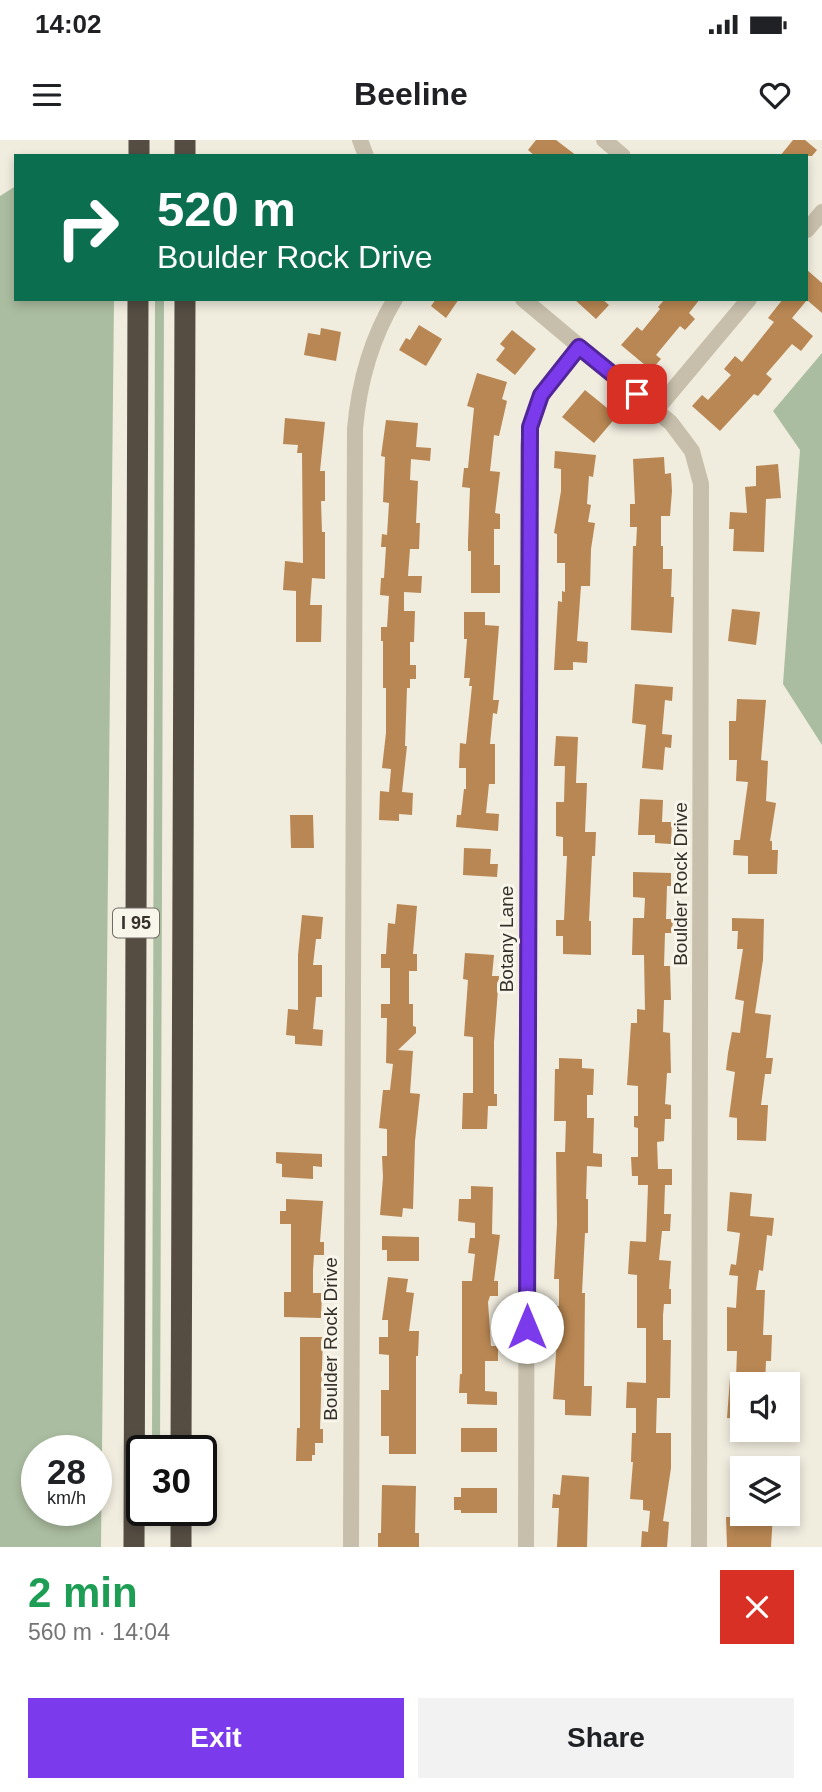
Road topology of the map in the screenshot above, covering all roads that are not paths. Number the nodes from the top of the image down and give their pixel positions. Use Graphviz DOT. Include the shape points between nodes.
graph roads {
  1 [pos="604,140"];
  2 [pos="621,154"];
  3 [pos="822,212"];
  4 [pos="808,229"];
  5 [pos="138,301"];
  6 [pos="185,301"];
  7 [pos="394,301"];
  8 [pos="525,301"];
  9 [pos="747,301"];
  10 [pos="579,347"];
  11 [pos="656,410"];
  12 [pos="181,1435"];
  13 [pos="181,1526"];
  14 [pos="134,1547"];
  15 [pos="181,1547"];
  16 [pos="351,1547"];
  17 [pos="526,1547"];
  18 [pos="699,1547"];
  1 -- 2 [label="street"];
  3 -- 4 [label="street"];
  5 -- 14 [label="highway, I 95"];
  6 -- 12 [label="highway, I 95"];
  7 -- 16 [label="street, Boulder Rock Drive" via="367,362 355,429"];
  8 -- 10 [label="street, Boulder Rock Drive"];
  9 -- 11 [label="street"];
  10 -- 11 [label="street, Boulder Rock Drive"];
  10 -- 17 [label="street, Botany Lane" via="541,395 531,419 528,447"];
  11 -- 18 [label="street, Boulder Rock Drive" via="692,452 702,498"];
  13 -- 15 [label="highway"];
}
